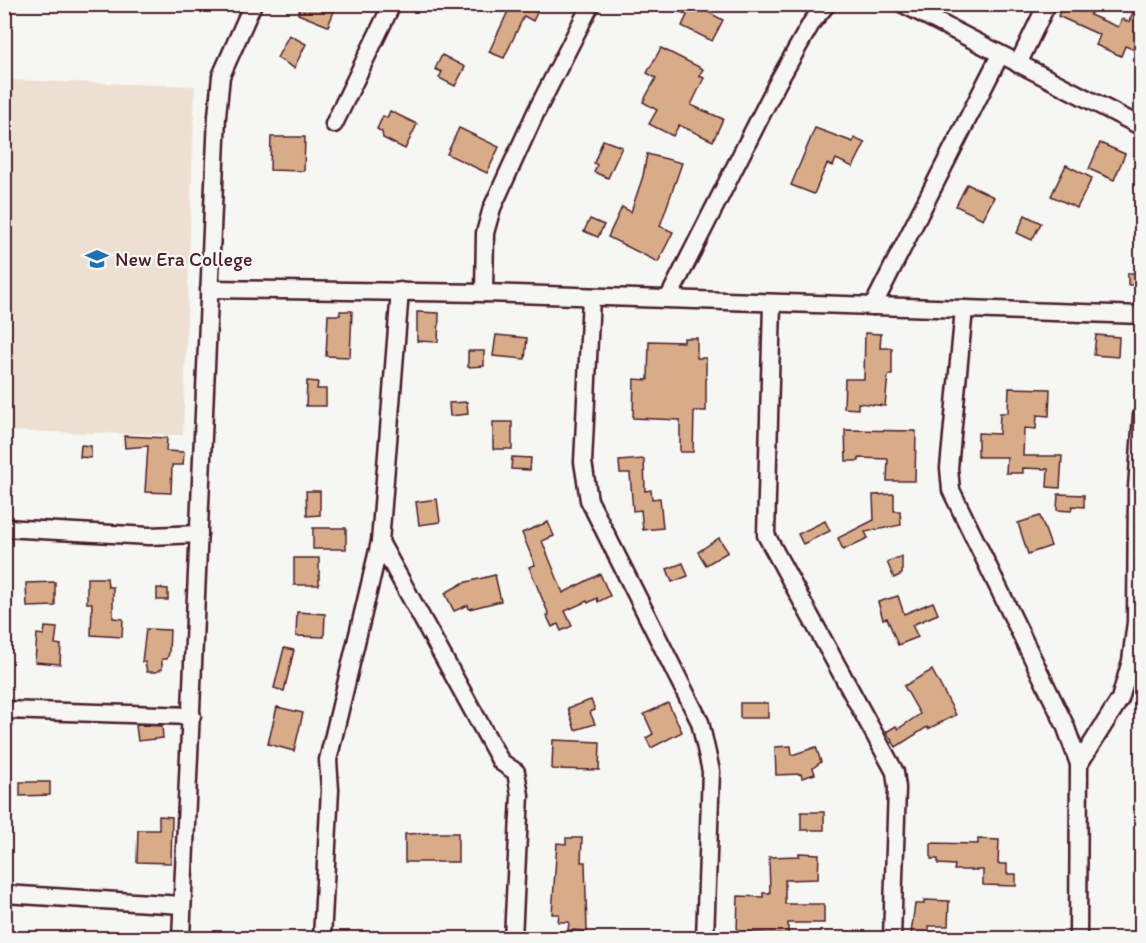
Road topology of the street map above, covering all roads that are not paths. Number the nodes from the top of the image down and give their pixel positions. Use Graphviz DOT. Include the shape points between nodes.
graph roads {
  1 [pos="253,4"];
  2 [pos="392,4"];
  3 [pos="591,4"];
  4 [pos="827,4"];
  5 [pos="903,4"];
  6 [pos="1047,4"];
  7 [pos="1000,55"];
  8 [pos="1017,64"];
  9 [pos="334,124"];
  10 [pos="1142,127"];
  11 [pos="209,289"];
  12 [pos="399,291"];
  13 [pos="484,292"];
  14 [pos="591,297"];
  15 [pos="668,299"];
  16 [pos="772,303"];
  17 [pos="873,306"];
  18 [pos="964,309"];
  19 [pos="1142,315"];
  20 [pos="1142,415"];
  21 [pos="4,528"];
  22 [pos="199,534"];
  23 [pos="380,542"];
  24 [pos="4,710"];
  25 [pos="192,716"];
  26 [pos="1079,764"];
  27 [pos="4,894"];
  28 [pos="182,905"];
  29 [pos="181,939"];
  30 [pos="322,939"];
  31 [pos="513,939"];
  32 [pos="705,939"];
  33 [pos="892,939"];
  34 [pos="1078,939"];
  1 -- 11 [label="street" via="221,76"];
  2 -- 9 [label="street"];
  3 -- 13 [label="street" via="492,208 485,233"];
  4 -- 15 [label="street" via="812,22 778,82"];
  5 -- 7 [label="street"];
  6 -- 8 [label="street"];
  7 -- 8 [label="street"];
  7 -- 17 [label="street"];
  8 -- 10 [label="street"];
  11 -- 12 [label="street"];
  11 -- 22 [label="street"];
  12 -- 13 [label="street"];
  12 -- 23 [label="street"];
  13 -- 14 [label="street"];
  14 -- 15 [label="street"];
  14 -- 32 [label="street" via="585,484 589,500 700,722 706,742 711,771"];
  15 -- 16 [label="street"];
  16 -- 17 [label="street"];
  16 -- 33 [label="street" via="766,535 896,772"];
  17 -- 18 [label="street"];
  18 -- 19 [label="street"];
  18 -- 26 [label="street" via="949,468 951,490 1065,725"];
  20 -- 26 [label="street" via="1136,622 1131,661 1120,699"];
  21 -- 22 [label="street" via="149,536"];
  22 -- 25 [label="street"];
  23 -- 30 [label="street" via="328,760 330,790"];
  23 -- 31 [label="street" via="501,762 516,772 520,795"];
  24 -- 25 [label="street"];
  25 -- 28 [label="street"];
  26 -- 34 [label="street"];
  27 -- 28 [label="street"];
  28 -- 29 [label="street"];
}
